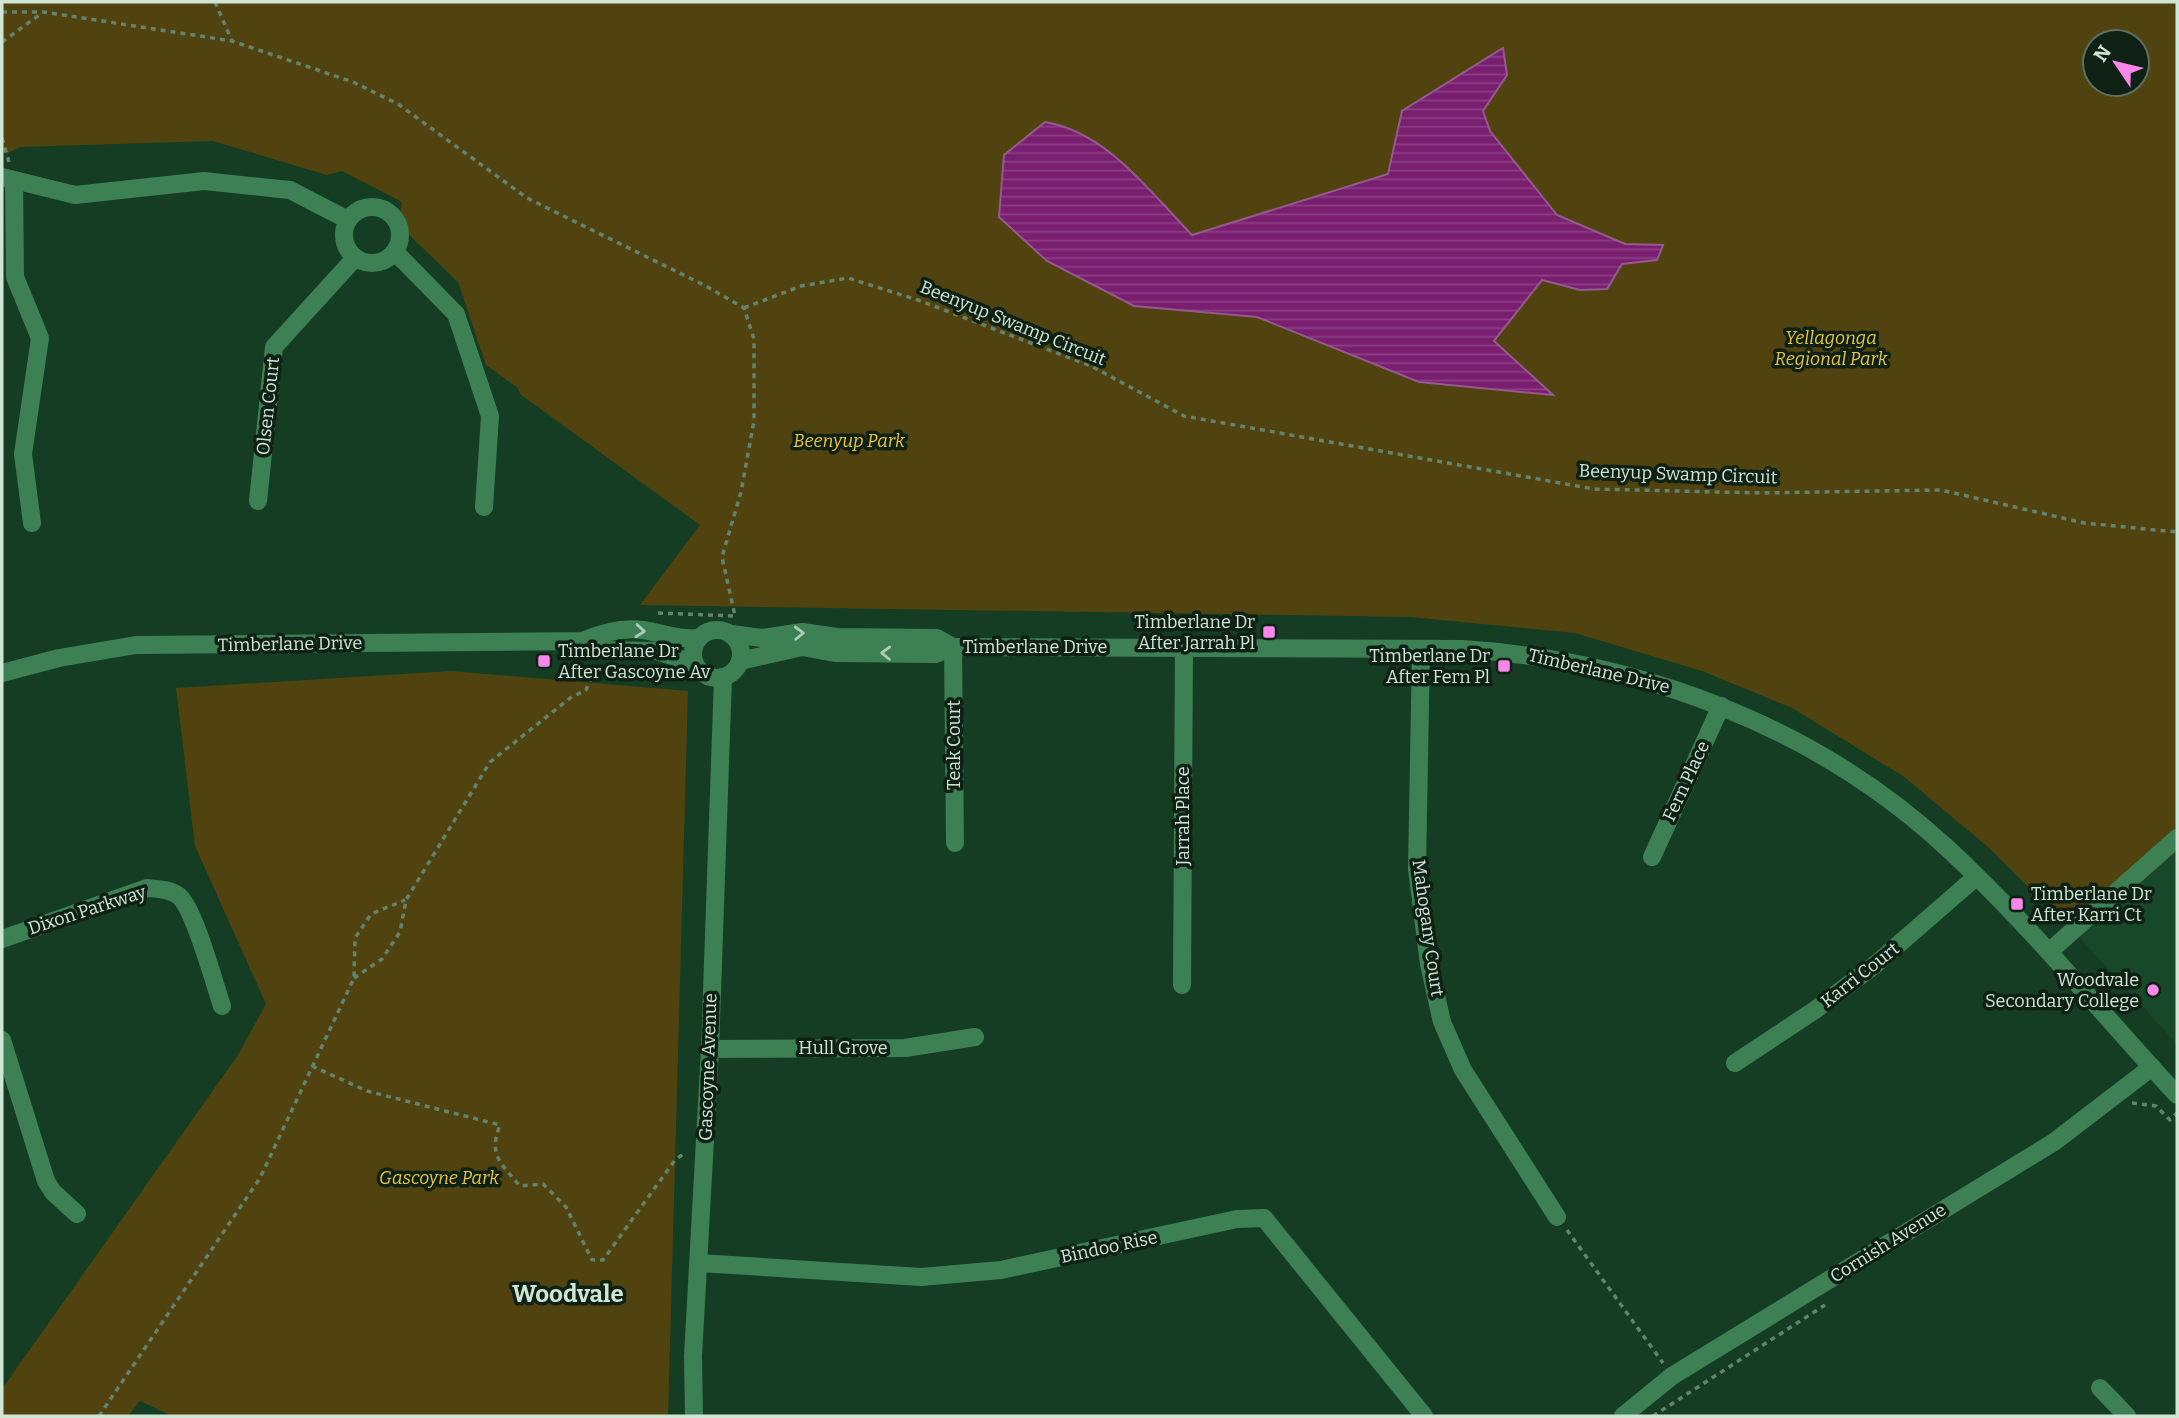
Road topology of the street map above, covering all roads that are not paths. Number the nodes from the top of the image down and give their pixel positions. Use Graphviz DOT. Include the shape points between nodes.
graph roads {
  1 [pos="8,179"];
  2 [pos="348,220"];
  3 [pos="395,252"];
  4 [pos="355,258"];
  5 [pos="258,501"];
  6 [pos="484,507"];
  7 [pos="32,523"];
  8 [pos="731,634"];
  9 [pos="699,638"];
  10 [pos="582,641"];
  11 [pos="953,647"];
  12 [pos="1184,647"];
  13 [pos="1421,649"];
  14 [pos="740,661"];
  15 [pos="696,666"];
  16 [pos="2,673"];
  17 [pos="723,677"];
  18 [pos="1721,706"];
  19 [pos="719,717"];
  20 [pos="2177,838"];
  21 [pos="955,843"];
  22 [pos="1651,857"];
  23 [pos="1976,877"];
  24 [pos="2,939"];
  25 [pos="2050,951"];
  26 [pos="1182,985"];
  27 [pos="222,1006"];
  28 [pos="975,1037"];
  29 [pos="2,1040"];
  30 [pos="710,1049"];
  31 [pos="1735,1063"];
  32 [pos="2152,1068"];
  33 [pos="2177,1094"];
  34 [pos="77,1214"];
  35 [pos="1557,1217"];
  36 [pos="699,1263"];
  37 [pos="2100,1388"];
  38 [pos="694,1416"];
  39 [pos="1424,1416"];
  40 [pos="1623,1416"];
  41 [pos="2127,1416"];
  1 -- 2 [label="street" via="75,195 204,181 289,190"];
  1 -- 7 [label="street" via="15,277 40,338 23,454"];
  2 -- 3 [label="street" via="354,212 373,206 391,214 400,231"];
  2 -- 4 [label="street" via="344,242"];
  3 -- 4 [label="street" via="379,263"];
  3 -- 6 [label="street" via="456,314 490,416"];
  4 -- 5 [label="street, Olsen Court" via="274,346"];
  8 -- 9 [label="street" via="711,630"];
  8 -- 11 [label="street, Timberlane Drive, one-way" via="937,638"];
  8 -- 14 [label="street" via="740,646"];
  10 -- 9 [label="street, Timberlane Drive, one-way" via="602,633 637,629 680,639"];
  9 -- 15 [label="street" via="693,649"];
  10 -- 15 [label="street, Timberlane Drive" via="603,649 656,651"];
  10 -- 16 [label="street, Timberlane Drive" via="136,645 59,657"];
  11 -- 12 [label="street, Timberlane Drive"];
  11 -- 14 [label="street, Timberlane Drive, one-way" via="935,654 835,653 802,647"];
  11 -- 21 [label="street, Teak Court"];
  12 -- 13 [label="street, Timberlane Drive"];
  12 -- 26 [label="street, Jarrah Place"];
  13 -- 18 [label="street, Timberlane Drive" via="1518,653 1576,663 1636,676"];
  13 -- 35 [label="street, Mahogany Court" via="1417,869 1440,1011 1463,1070"];
  14 -- 17 [label="street"];
  15 -- 17 [label="street" via="710,677"];
  15 -- 19 [label="street, Gascoyne Avenue"];
  17 -- 19 [label="street, Gascoyne Avenue"];
  18 -- 22 [label="street, Fern Place"];
  18 -- 23 [label="street, Timberlane Drive" via="1859,779 1945,846"];
  19 -- 30 [label="street, Gascoyne Avenue"];
  20 -- 25 [label="street"];
  23 -- 25 [label="street, Timberlane Drive"];
  23 -- 31 [label="street, Karri Court" via="1876,964"];
  24 -- 27 [label="street, Dixon Parkway" via="147,888 164,889 180,897 191,914"];
  25 -- 32 [label="street, Timberlane Drive"];
  28 -- 30 [label="street, Hull Grove" via="905,1048"];
  29 -- 34 [label="street" via="46,1181"];
  30 -- 36 [label="street, Gascoyne Avenue"];
  32 -- 33 [label="street, Timberlane Drive"];
  32 -- 40 [label="street, Cornish Avenue" via="2054,1142 1672,1376"];
  36 -- 38 [label="street, Gascoyne Avenue"];
  36 -- 39 [label="street, Bindoo Rise" via="921,1277 1001,1270 1237,1219 1264,1218"];
  37 -- 41 [label="street"];
}
